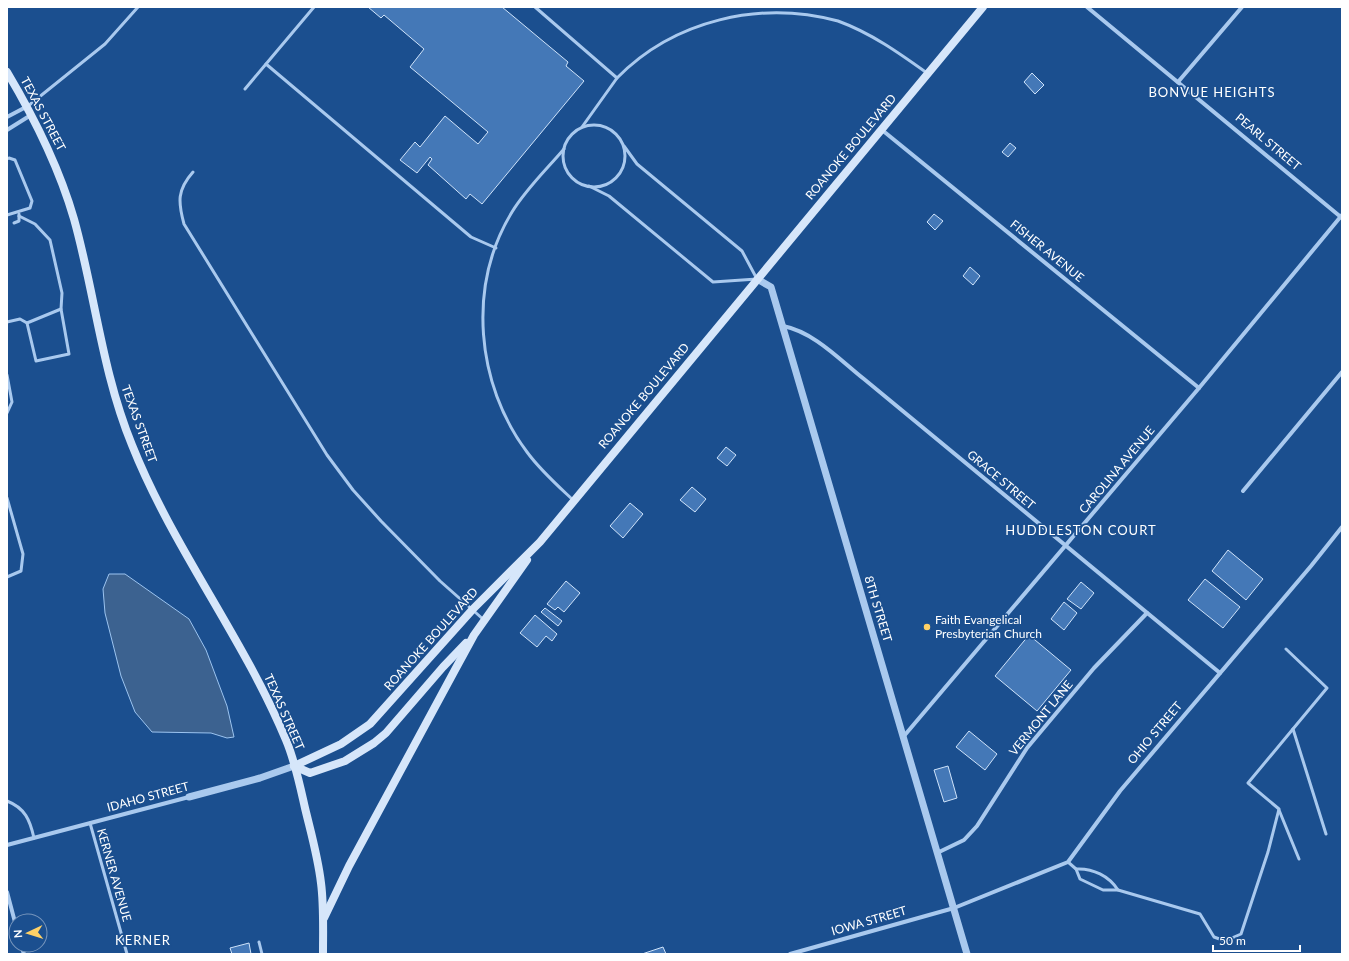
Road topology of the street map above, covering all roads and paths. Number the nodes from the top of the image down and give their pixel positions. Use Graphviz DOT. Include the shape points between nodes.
graph roads {
  1 [pos="138,7"];
  2 [pos="314,7"];
  3 [pos="535,7"];
  4 [pos="983,7"];
  5 [pos="1087,7"];
  6 [pos="1242,7"];
  7 [pos="266,64"];
  8 [pos="7,72"];
  9 [pos="928,73"];
  10 [pos="617,78"];
  11 [pos="1178,82"];
  12 [pos="245,89"];
  13 [pos="26,107"];
  14 [pos="31,115"];
  15 [pos="7,117"];
  16 [pos="582,127"];
  17 [pos="7,130"];
  18 [pos="882,130"];
  19 [pos="624,146"];
  20 [pos="564,149"];
  21 [pos="7,159"];
  22 [pos="193,172"];
  23 [pos="589,186"];
  24 [pos="19,211"];
  25 [pos="7,215"];
  26 [pos="19,216"];
  27 [pos="1342,217"];
  28 [pos="14,223"];
  29 [pos="496,248"];
  30 [pos="757,279"];
  31 [pos="61,309"];
  32 [pos="7,322"];
  33 [pos="27,323"];
  34 [pos="782,326"];
  35 [pos="1342,372"];
  36 [pos="7,375"];
  37 [pos="1199,388"];
  38 [pos="7,413"];
  39 [pos="1244,491"];
  40 [pos="7,498"];
  41 [pos="574,502"];
  42 [pos="1342,527"];
  43 [pos="540,542"];
  44 [pos="1066,546"];
  45 [pos="7,577"];
  46 [pos="473,609"];
  47 [pos="1146,613"];
  48 [pos="485,621"];
  49 [pos="474,635"];
  50 [pos="1286,649"];
  51 [pos="1220,673"];
  52 [pos="1293,729"];
  53 [pos="904,736"];
  54 [pos="294,766"];
  55 [pos="189,797"];
  56 [pos="7,801"];
  57 [pos="1279,810"];
  58 [pos="90,823"];
  59 [pos="1326,834"];
  60 [pos="34,838"];
  61 [pos="7,845"];
  62 [pos="938,852"];
  63 [pos="1299,859"];
  64 [pos="1068,862"];
  65 [pos="1076,869"];
  66 [pos="1118,890"];
  67 [pos="7,892"];
  68 [pos="954,908"];
  69 [pos="13,913"];
  70 [pos="323,919"];
  71 [pos="259,942"];
  72 [pos="127,954"];
  73 [pos="262,954"];
  74 [pos="323,954"];
  75 [pos="790,954"];
  76 [pos="967,954"];
  1 -- 13 [label="lane" via="105,44"];
  2 -- 7 [label="lane"];
  3 -- 10 [label="lane"];
  4 -- 9 [label="main road, ROANOKE BOULEVARD"];
  5 -- 11 [label="street, PEARL STREET"];
  6 -- 11 [label="street"];
  7 -- 12 [label="lane"];
  7 -- 29 [label="lane" via="471,237"];
  8 -- 13 [label="main road, TEXAS STREET"];
  9 -- 10 [label="lane" via="880,41 838,21 810,14 763,11 721,17 675,34 644,53"];
  9 -- 18 [label="main road, ROANOKE BOULEVARD"];
  10 -- 16 [label="lane"];
  11 -- 27 [label="street, PEARL STREET"];
  13 -- 14 [label="main road, TEXAS STREET"];
  13 -- 15 [label="street"];
  14 -- 17 [label="street"];
  14 -- 54 [label="main road, TEXAS STREET" via="50,153 74,217 111,384 132,444 161,507 270,704 287,742"];
  16 -- 19 [label="lane" via="591,124 611,129 619,136"];
  16 -- 20 [label="lane" via="570,136"];
  18 -- 30 [label="main road, ROANOKE BOULEVARD"];
  18 -- 37 [label="street, FISHER AVENUE"];
  19 -- 23 [label="lane" via="623,167 618,176 610,183"];
  19 -- 30 [label="lane" via="637,164 742,251"];
  20 -- 23 [label="lane" via="566,169 579,183"];
  20 -- 29 [label="lane" via="518,203 504,227"];
  21 -- 24 [label="lane" via="15,160 32,201 30,208"];
  22 -- 46 [label="lane" via="185,181 180,194 184,224 308,426 353,490 440,581"];
  23 -- 30 [label="lane" via="609,196 713,282"];
  24 -- 25 [label="lane"];
  24 -- 26 [label="lane"];
  26 -- 28 [label="lane" via="19,221"];
  26 -- 31 [label="lane" via="35,224 50,240 62,293"];
  27 -- 37 [label="street, CAROLINA AVENUE"];
  29 -- 41 [label="lane" via="485,284 482,320 486,360 494,389 506,417 526,451"];
  30 -- 34 [label="street, 8TH STREET" via="771,287"];
  30 -- 41 [label="main road, ROANOKE BOULEVARD"];
  31 -- 33 [label="lane"];
  31 -- 33 [label="lane" via="69,354 36,361"];
  32 -- 33 [label="lane" via="20,319"];
  34 -- 44 [label="street, GRACE STREET" via="816,341"];
  34 -- 53 [label="street, 8TH STREET"];
  35 -- 39 [label="street"];
  36 -- 38 [label="lane" via="12,402"];
  37 -- 44 [label="street, CAROLINA AVENUE"];
  40 -- 45 [label="lane" via="23,554 21,571"];
  41 -- 43 [label="main road, ROANOKE BOULEVARD"];
  42 -- 51 [label="street, OHIO STREET"];
  43 -- 46 [label="main road, ROANOKE BOULEVARD"];
  43 -- 48 [label="main road"];
  44 -- 47 [label="street, GRACE STREET"];
  44 -- 53 [label="street, CAROLINA AVENUE"];
  46 -- 48 [label="lane"];
  46 -- 54 [label="main road, ROANOKE BOULEVARD" via="370,724 341,744"];
  47 -- 51 [label="street, GRACE STREET"];
  47 -- 62 [label="street, VERMONT LANE" via="1094,668 1028,748 977,826 964,840"];
  48 -- 49 [label="main road"];
  49 -- 54 [label="main road" via="386,733 374,743 345,761 310,773"];
  49 -- 70 [label="main road"];
  50 -- 52 [label="lane" via="1326,688"];
  51 -- 64 [label="street, OHIO STREET" via="1120,791"];
  52 -- 57 [label="lane" via="1248,783"];
  52 -- 59 [label="lane"];
  53 -- 62 [label="street, 8TH STREET"];
  54 -- 55 [label="street, IDAHO STREET"];
  54 -- 70 [label="main road" via="318,861"];
  55 -- 58 [label="street, IDAHO STREET"];
  56 -- 60 [label="lane" via="25,813"];
  57 -- 63 [label="lane"];
  57 -- 66 [label="lane" via="1241,934 1225,941 1214,937 1200,914"];
  58 -- 60 [label="street, IDAHO STREET"];
  58 -- 72 [label="lane, KERNER AVENUE"];
  60 -- 61 [label="street, IDAHO STREET"];
  62 -- 68 [label="street, 8TH STREET"];
  64 -- 65 [label="lane"];
  64 -- 68 [label="street"];
  65 -- 66 [label="lane" via="1087,868 1112,880"];
  65 -- 66 [label="lane" via="1080,879 1103,890"];
  67 -- 69 [label="street"];
  68 -- 75 [label="street, IOWA STREET"];
  68 -- 76 [label="street, 8TH STREET"];
  70 -- 74 [label="main road"];
  71 -- 73 [label="lane"];
}
